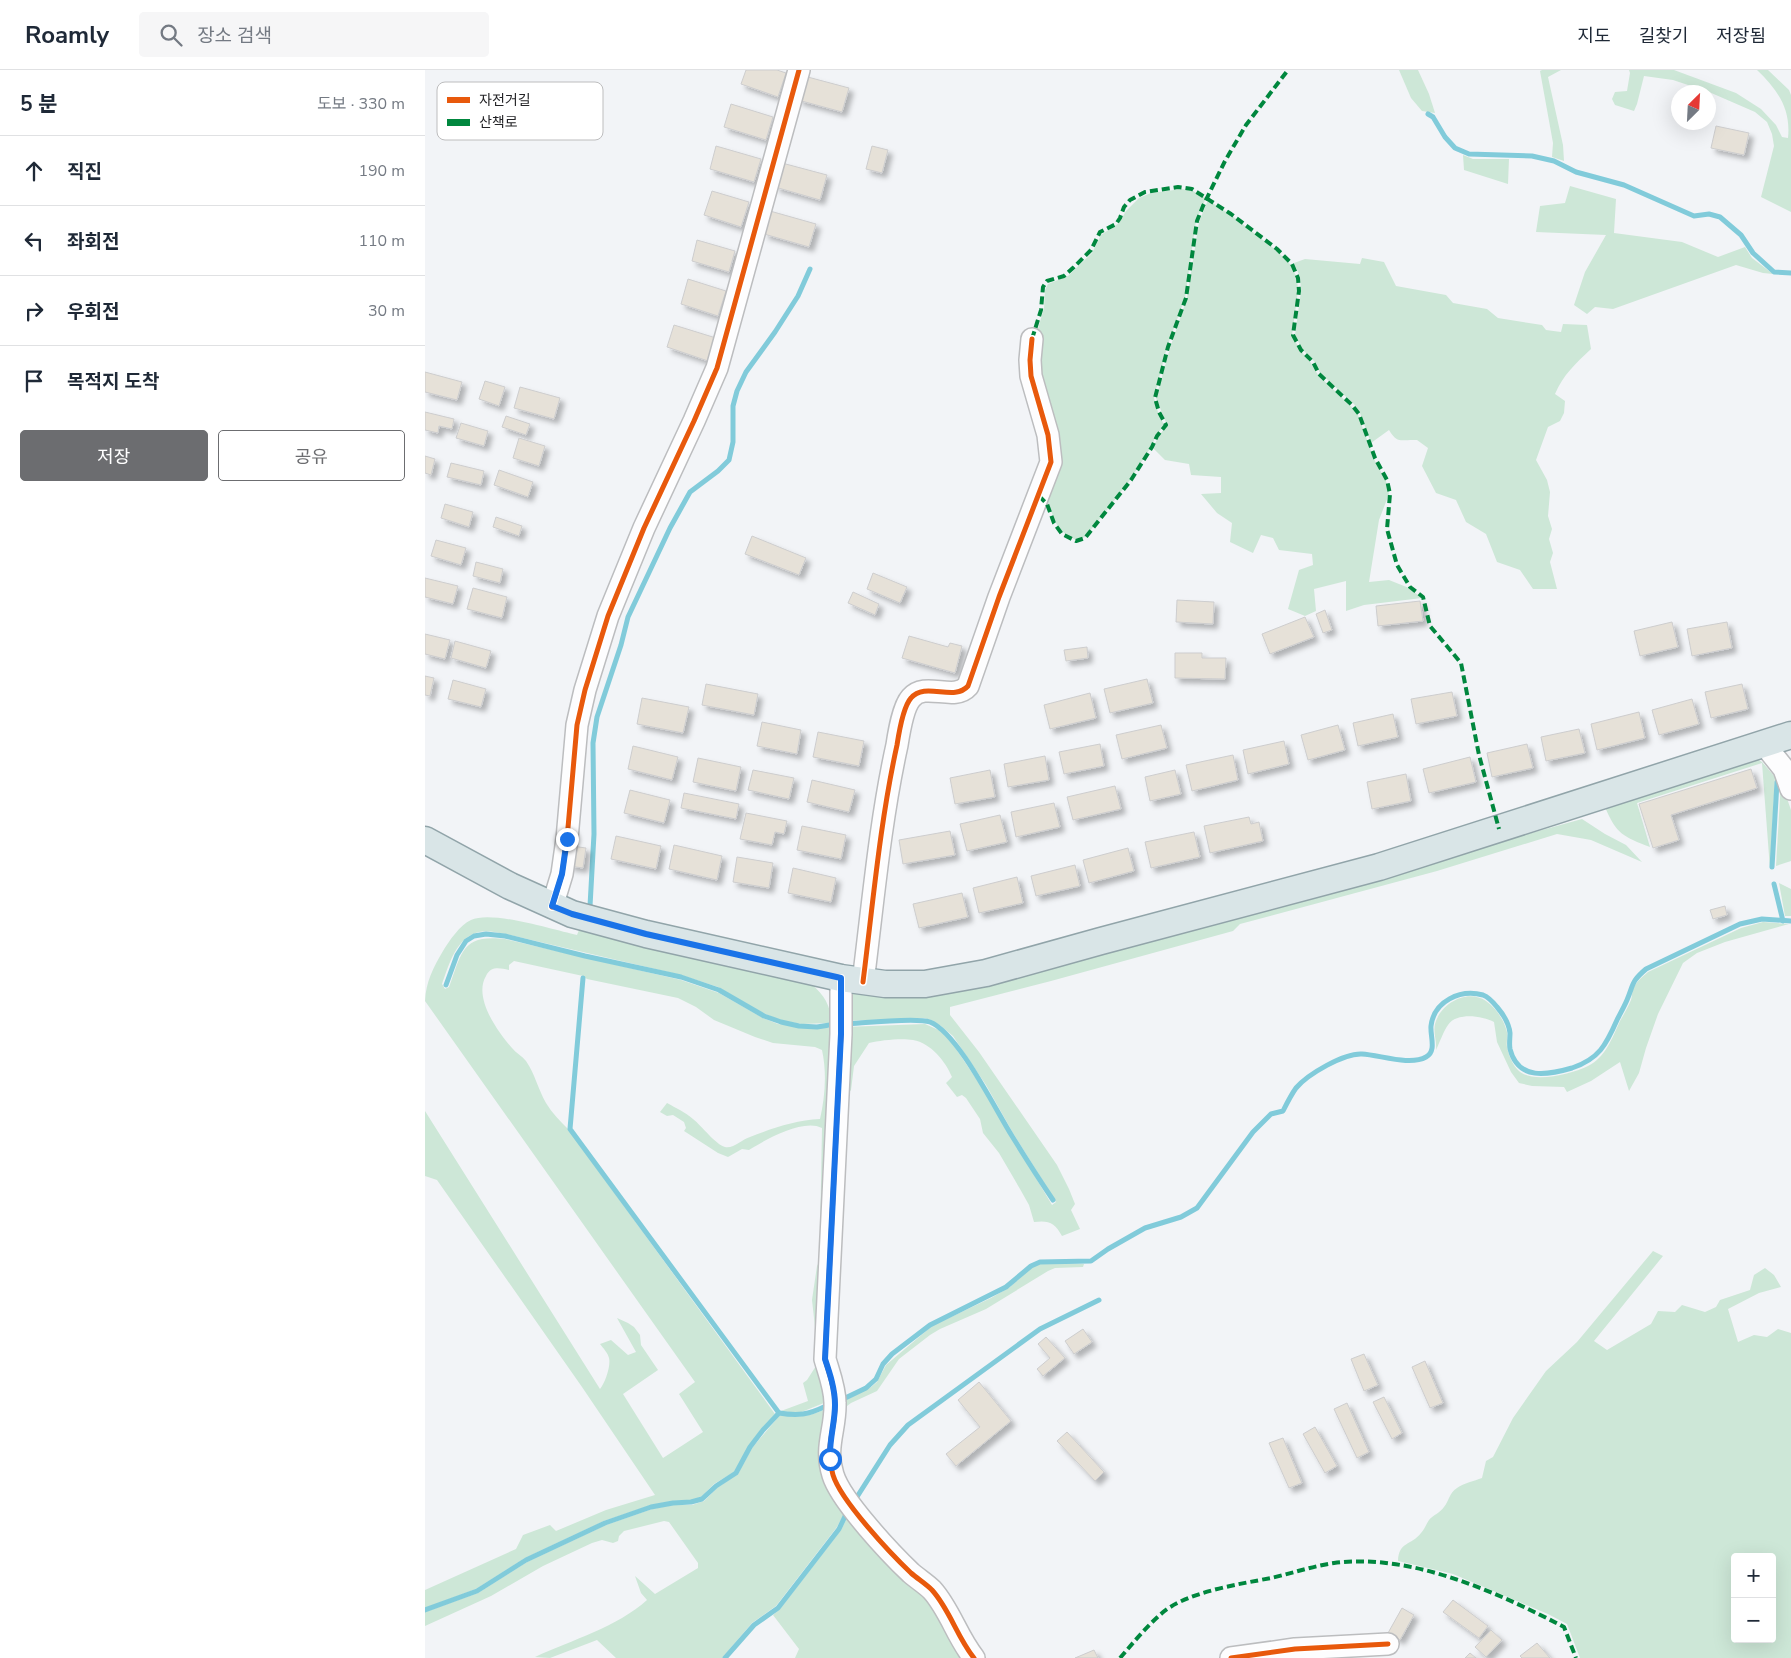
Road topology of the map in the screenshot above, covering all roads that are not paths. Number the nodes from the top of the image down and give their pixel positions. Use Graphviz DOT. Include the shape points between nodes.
graph roads {
  1 [pos="799,70"];
  2 [pos="1032,339"];
  3 [pos="1791,735"];
  4 [pos="1764,744"];
  5 [pos="1791,789"];
  6 [pos="425,840"];
  7 [pos="552,906"];
  8 [pos="852,980"];
  9 [pos="1388,1644"];
  10 [pos="974,1658"];
  11 [pos="1231,1658"];
  1 -- 7 [label="street" via="717,368 644,528 608,616 585,690 577,725 562,874"];
  2 -- 8 [label="street" via="1031,376 1048,435 1051,462 968,686 957,692 923,691 909,700 891,772"];
  3 -- 4 [label="main road"];
  4 -- 5 [label="street" via="1784,769"];
  4 -- 8 [label="main road" via="1379,868 986,973 925,984"];
  6 -- 7 [label="main road"];
  7 -- 8 [label="main road" via="646,934"];
  8 -- 10 [label="street" via="841,1034 825,1359 835,1404 829,1446 833,1475 839,1488 880,1540 931,1590"];
  9 -- 11 [label="street" via="1295,1649"];
}
